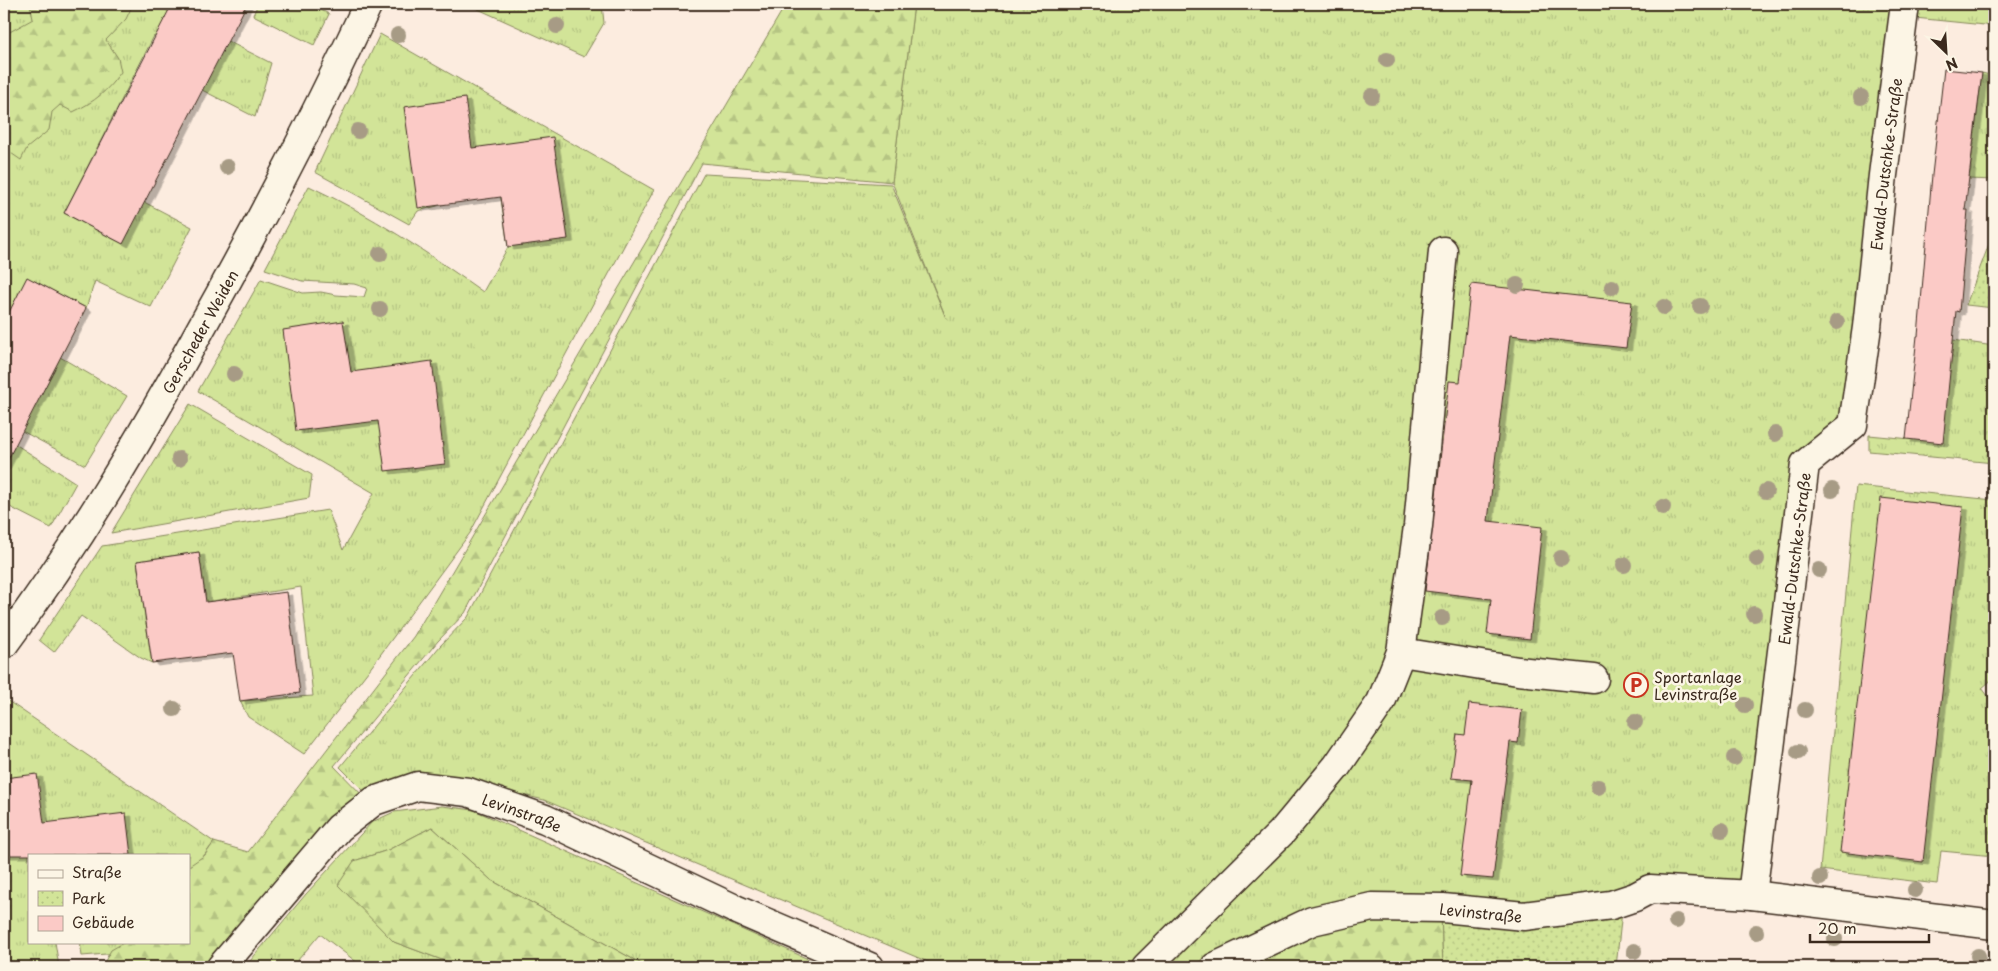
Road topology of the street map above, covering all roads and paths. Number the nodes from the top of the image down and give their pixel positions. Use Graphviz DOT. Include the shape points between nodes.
graph roads {
  1 [pos="368,4"];
  2 [pos="1906,4"];
  3 [pos="1444,251"];
  4 [pos="4,644"];
  5 [pos="1401,652"];
  6 [pos="1594,679"];
  7 [pos="1752,895"];
  8 [pos="1994,925"];
  9 [pos="221,967"];
  10 [pos="870,967"];
  11 [pos="1146,967"];
  12 [pos="1215,967"];
  1 -- 4 [label="street, Gerscheder Weiden" via="284,174 163,397 102,500"];
  2 -- 7 [label="street, Ewald-Dutschke-Straße" via="1853,425 1805,464"];
  3 -- 5 [label="street" via="1418,526"];
  5 -- 6 [label="street"];
  5 -- 11 [label="street" via="1381,702 1337,766 1282,832"];
  7 -- 8 [label="street"];
  7 -- 12 [label="street, Levinstraße" via="1650,889 1611,905 1524,916 1443,908 1372,907 1312,921"];
  9 -- 10 [label="street, Levinstraße" via="339,828 374,801 418,786 468,792 545,819 735,909"];
}
